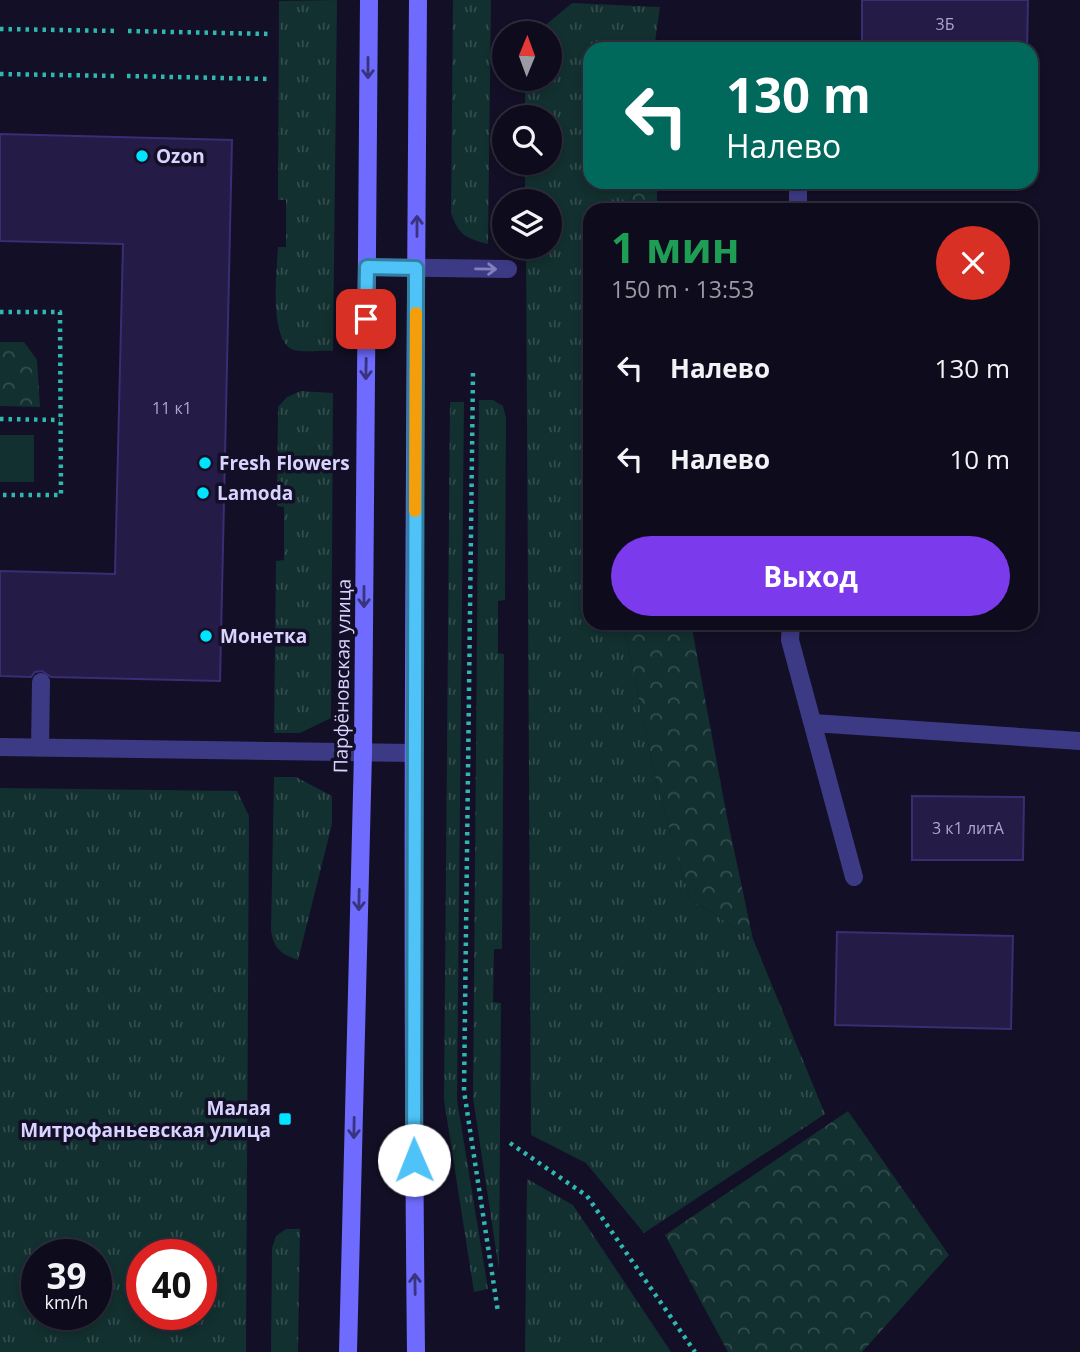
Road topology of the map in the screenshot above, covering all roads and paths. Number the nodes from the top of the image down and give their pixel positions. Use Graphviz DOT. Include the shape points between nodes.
graph roads {
  1 [pos="369,0"];
  2 [pos="418,0"];
  3 [pos="0,29"];
  4 [pos="118,31"];
  5 [pos="128,31"];
  6 [pos="270,34"];
  7 [pos="0,74"];
  8 [pos="117,76"];
  9 [pos="127,76"];
  10 [pos="270,79"];
  11 [pos="367,267"];
  12 [pos="416,268"];
  13 [pos="508,269"];
  14 [pos="0,312"];
  15 [pos="473,373"];
  16 [pos="0,419"];
  17 [pos="60,420"];
  18 [pos="0,495"];
  19 [pos="791,630"];
  20 [pos="41,682"];
  21 [pos="813,723"];
  22 [pos="1080,741"];
  23 [pos="0,747"];
  24 [pos="40,748"];
  25 [pos="363,752"];
  26 [pos="413,753"];
  27 [pos="855,877"];
  28 [pos="510,1143"];
  29 [pos="498,1312"];
  30 [pos="348,1352"];
  31 [pos="416,1352"];
  32 [pos="695,1352"];
  1 -- 11 [label="street, Парфёновская улица, one-way"];
  12 -- 2 [label="street, one-way"];
  3 -- 4 [label="path"];
  5 -- 6 [label="path"];
  7 -- 8 [label="path"];
  9 -- 10 [label="path"];
  11 -- 12 [label="lane"];
  11 -- 25 [label="street, Парфёновская улица, one-way"];
  12 -- 13 [label="lane, one-way"];
  12 -- 26 [label="street"];
  14 -- 17 [label="path" via="60,312"];
  15 -- 29 [label="path" via="464,1091"];
  16 -- 17 [label="path"];
  17 -- 18 [label="path" via="61,495"];
  19 -- 21 [label="lane"];
  20 -- 24 [label="lane"];
  21 -- 22 [label="lane"];
  21 -- 27 [label="lane"];
  23 -- 24 [label="lane"];
  24 -- 25 [label="lane"];
  25 -- 26 [label="lane"];
  25 -- 30 [label="street, Парфёновская улица, one-way"];
  31 -- 26 [label="street, one-way"];
  28 -- 32 [label="path" via="587,1196"];
}
